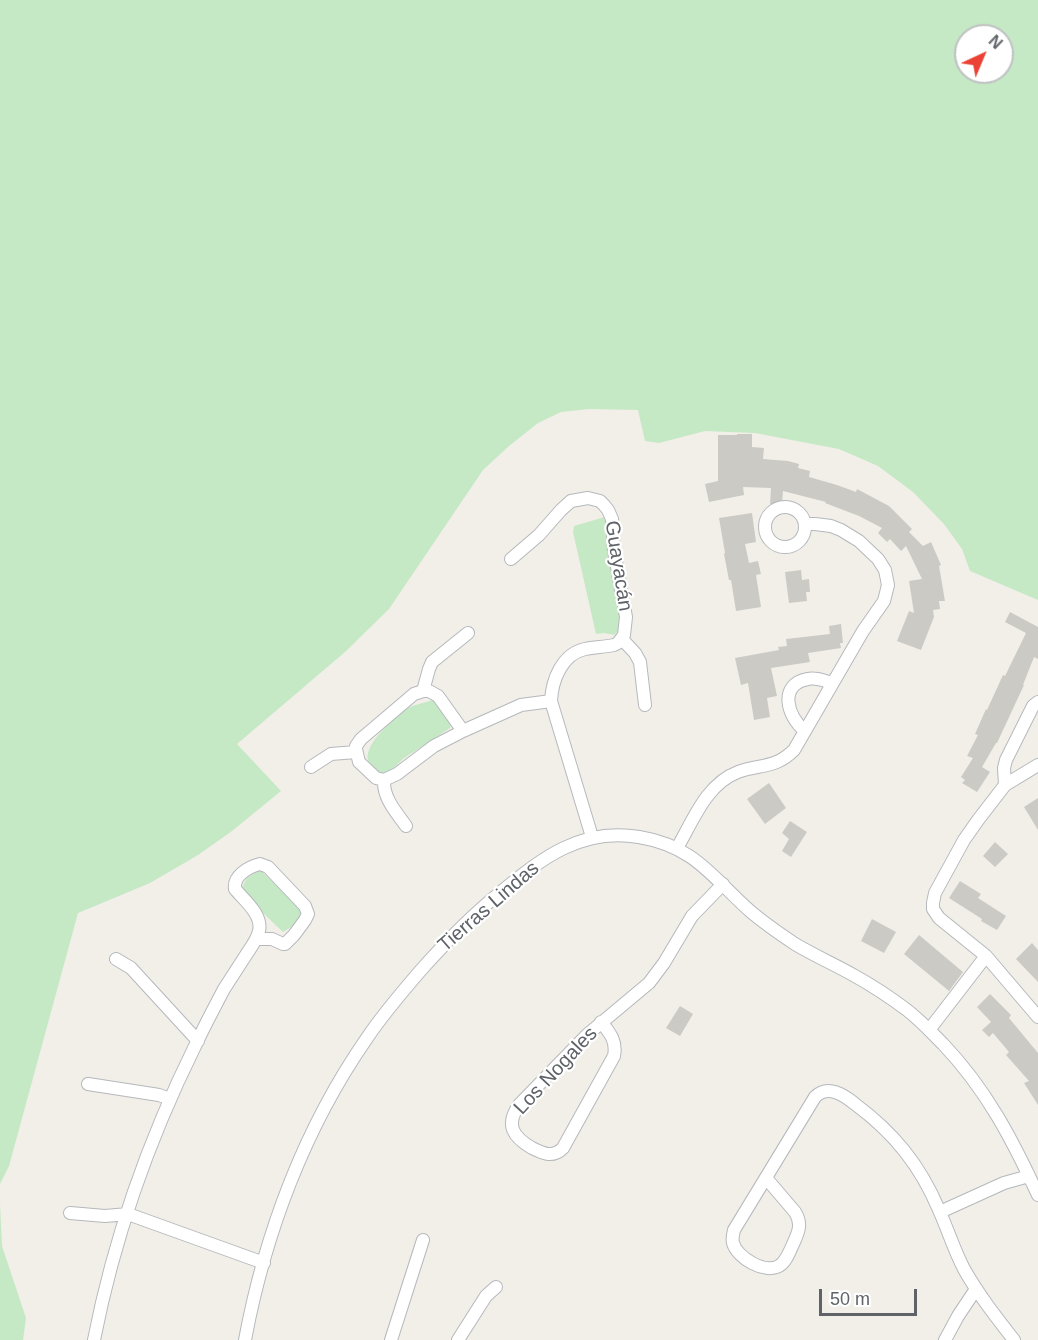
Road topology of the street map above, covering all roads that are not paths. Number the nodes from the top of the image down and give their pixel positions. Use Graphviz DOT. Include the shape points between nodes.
graph roads {
  1 [pos="806,524"];
  2 [pos="511,558"];
  3 [pos="468,633"];
  4 [pos="622,639"];
  5 [pos="832,683"];
  6 [pos="423,691"];
  7 [pos="551,701"];
  8 [pos="1038,702"];
  9 [pos="645,705"];
  10 [pos="463,731"];
  11 [pos="805,731"];
  12 [pos="356,753"];
  13 [pos="1038,765"];
  14 [pos="311,767"];
  15 [pos="384,780"];
  16 [pos="1005,785"];
  17 [pos="406,826"];
  18 [pos="592,837"];
  19 [pos="677,848"];
  20 [pos="723,884"];
  21 [pos="257,939"];
  22 [pos="986,956"];
  23 [pos="116,959"];
  24 [pos="1038,1017"];
  25 [pos="601,1022"];
  26 [pos="929,1030"];
  27 [pos="198,1041"];
  28 [pos="88,1084"];
  29 [pos="170,1099"];
  30 [pos="1029,1176"];
  31 [pos="766,1178"];
  32 [pos="1038,1195"];
  33 [pos="940,1212"];
  34 [pos="70,1213"];
  35 [pos="128,1214"];
  36 [pos="423,1240"];
  37 [pos="264,1263"];
  38 [pos="496,1287"];
  39 [pos="976,1290"];
  40 [pos="94,1340"];
  41 [pos="245,1340"];
  42 [pos="392,1340"];
  43 [pos="458,1340"];
  44 [pos="945,1340"];
  45 [pos="1014,1340"];
  1 -- 5 [label="street" via="831,526 850,535 879,559 888,580 884,601"];
  2 -- 4 [label="street, Guayacán" via="572,501 600,501 612,519 626,617"];
  3 -- 6 [label="street" via="432,662"];
  4 -- 7 [label="street, Guayacán" via="614,645 584,649 572,656 555,678"];
  4 -- 9 [label="street, Guayacán" via="640,662"];
  5 -- 11 [label="street"];
  5 -- 11 [label="street" via="814,678 792,689 789,709"];
  6 -- 10 [label="street" via="438,696"];
  6 -- 12 [label="street" via="409,698 361,739"];
  7 -- 10 [label="street" via="521,705"];
  7 -- 18 [label="street"];
  8 -- 16 [label="street" via="1006,760"];
  10 -- 15 [label="street"];
  11 -- 19 [label="street" via="783,759 730,775 714,787"];
  12 -- 14 [label="street" via="330,754"];
  12 -- 15 [label="street" via="361,765"];
  13 -- 16 [label="street"];
  15 -- 17 [label="street" via="386,796"];
  16 -- 22 [label="street" via="964,840 933,898 933,909 939,918"];
  18 -- 19 [label="street, Tierras Lindas" via="633,836"];
  18 -- 37 [label="street, Tierras Lindas" via="543,859 493,898 439,950 382,1016 339,1080 310,1136 289,1185"];
  19 -- 20 [label="street, Tierras Lindas"];
  20 -- 25 [label="street, Los Nogales" via="692,916 653,978"];
  20 -- 26 [label="street, Tierras Lindas" via="773,929 858,977 906,1009"];
  21 -- 21 [label="street" via="285,944 308,911 268,867 260,864 234,882 235,889 258,917"];
  21 -- 27 [label="street" via="225,988"];
  22 -- 24 [label="street"];
  22 -- 26 [label="street"];
  23 -- 27 [label="street" via="131,968"];
  25 -- 25 [label="street, Los Nogales" via="515,1110 513,1129 522,1142 547,1155 563,1148 614,1056 615,1044"];
  26 -- 30 [label="street, Tierras Lindas" via="983,1092"];
  27 -- 29 [label="street"];
  28 -- 29 [label="street"];
  29 -- 35 [label="street"];
  30 -- 32 [label="street, Tierras Lindas"];
  30 -- 33 [label="street"];
  31 -- 31 [label="street" via="795,1212 800,1227 784,1261 767,1269 745,1259 732,1239"];
  31 -- 33 [label="street" via="815,1097 832,1091 866,1112 898,1142 921,1174"];
  33 -- 39 [label="street" via="954,1250"];
  34 -- 35 [label="street"];
  35 -- 37 [label="street"];
  35 -- 40 [label="street"];
  36 -- 42 [label="street"];
  37 -- 41 [label="street, Tierras Lindas"];
  38 -- 43 [label="street"];
  39 -- 44 [label="street"];
  39 -- 45 [label="street"];
}
